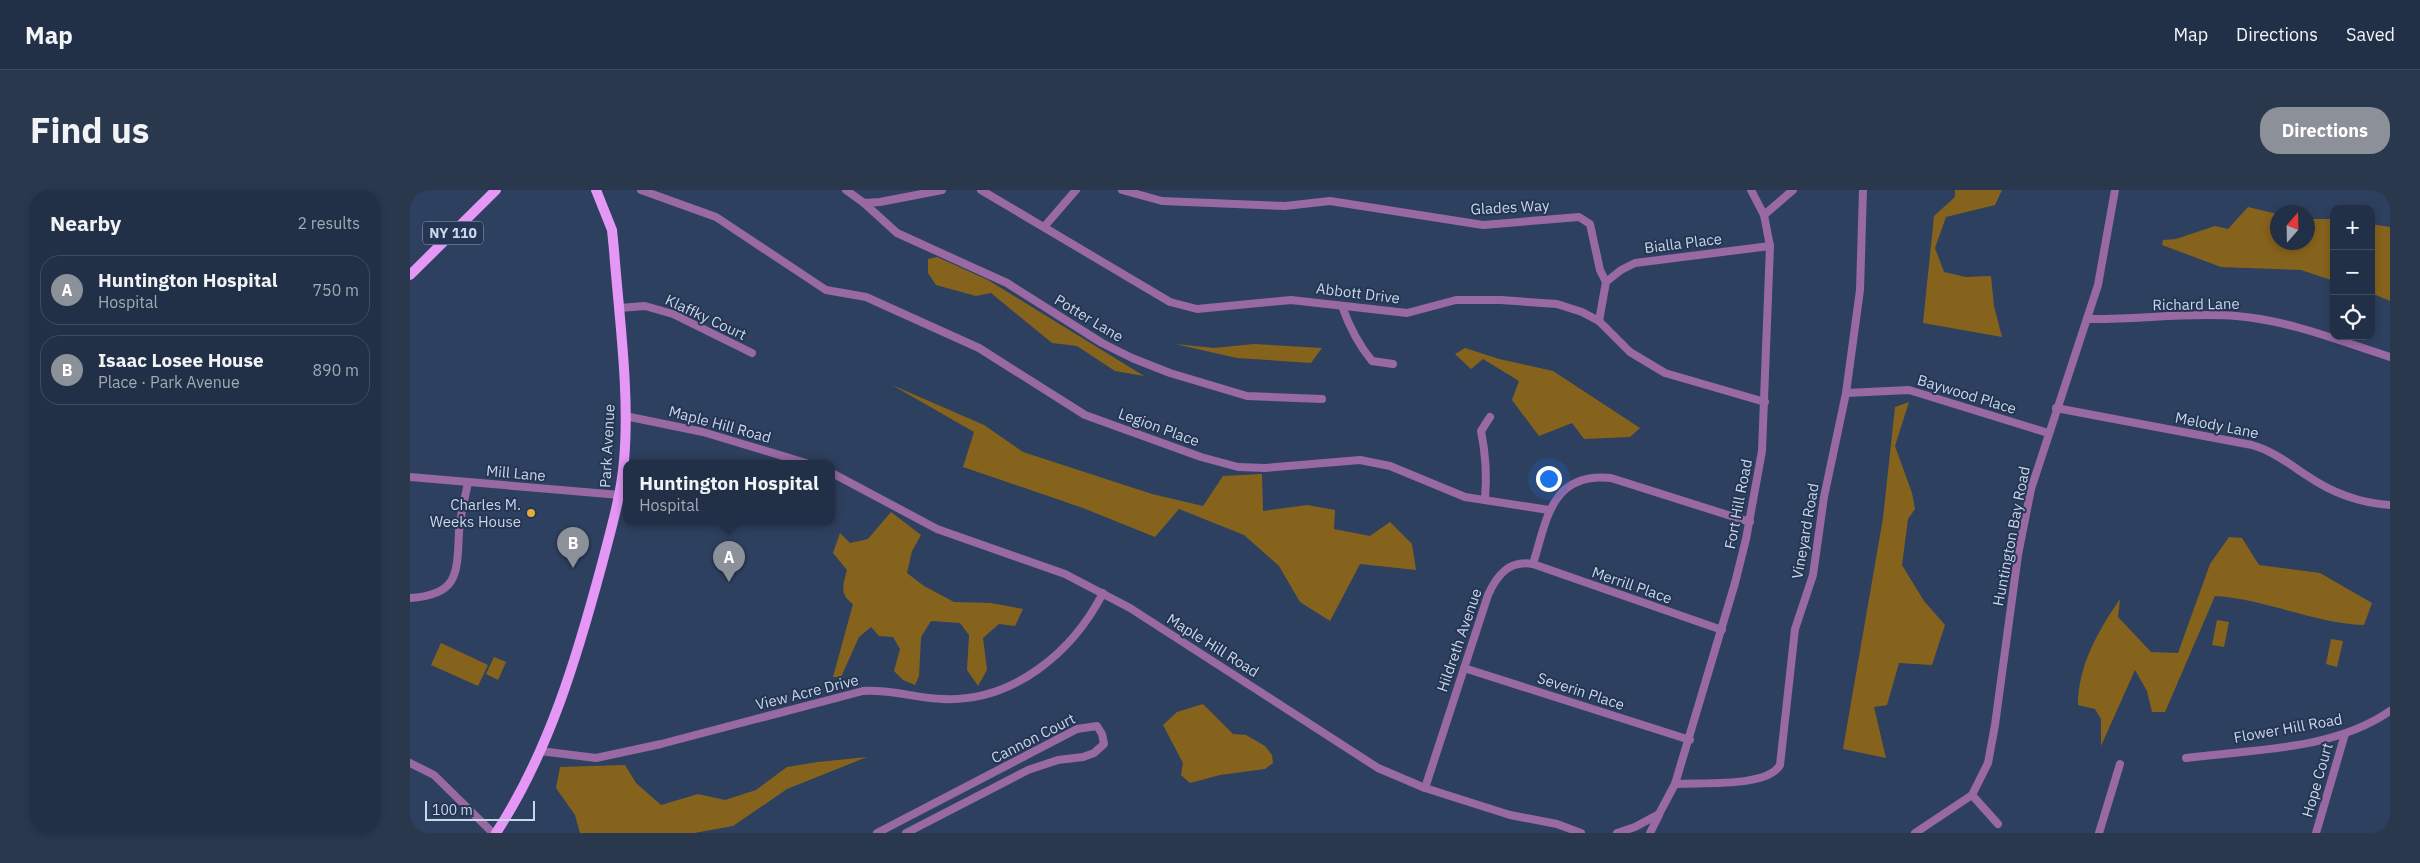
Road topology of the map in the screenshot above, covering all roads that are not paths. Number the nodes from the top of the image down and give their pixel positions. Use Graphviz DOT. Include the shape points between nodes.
graph roads {
  1 [pos="496,190"];
  2 [pos="596,190"];
  3 [pos="641,190"];
  4 [pos="846,190"];
  5 [pos="942,190"];
  6 [pos="981,190"];
  7 [pos="1076,190"];
  8 [pos="1122,190"];
  9 [pos="1751,190"];
  10 [pos="1794,190"];
  11 [pos="1863,190"];
  12 [pos="2115,190"];
  13 [pos="864,203"];
  14 [pos="1764,215"];
  15 [pos="1044,227"];
  16 [pos="1770,246"];
  17 [pos="410,275"];
  18 [pos="1606,282"];
  19 [pos="1342,306"];
  20 [pos="618,308"];
  21 [pos="2087,319"];
  22 [pos="1599,321"];
  23 [pos="752,354"];
  24 [pos="2390,357"];
  25 [pos="1393,364"];
  26 [pos="1846,393"];
  27 [pos="1322,399"];
  28 [pos="1765,402"];
  29 [pos="2056,408"];
  30 [pos="625,416"];
  31 [pos="1490,417"];
  32 [pos="2048,433"];
  33 [pos="624,460"];
  34 [pos="796,460"];
  35 [pos="623,469"];
  36 [pos="835,475"];
  37 [pos="410,477"];
  38 [pos="468,482"];
  39 [pos="620,495"];
  40 [pos="1485,499"];
  41 [pos="2390,505"];
  42 [pos="1548,510"];
  43 [pos="1750,522"];
  44 [pos="1533,564"];
  45 [pos="1103,593"];
  46 [pos="410,598"];
  47 [pos="1722,630"];
  48 [pos="1464,668"];
  49 [pos="2390,711"];
  50 [pos="2344,734"];
  51 [pos="1690,740"];
  52 [pos="540,751"];
  53 [pos="2186,758"];
  54 [pos="410,763"];
  55 [pos="2120,764"];
  56 [pos="990,775"];
  57 [pos="1675,784"];
  58 [pos="996,787"];
  59 [pos="1425,788"];
  60 [pos="1972,795"];
  61 [pos="1659,814"];
  62 [pos="1998,824"];
  63 [pos="495,833"];
  64 [pos="877,833"];
  65 [pos="906,833"];
  66 [pos="1580,833"];
  67 [pos="1617,833"];
  68 [pos="1650,833"];
  69 [pos="1915,833"];
  70 [pos="2099,833"];
  71 [pos="2316,833"];
  1 -- 17 [label="main road, NY 110"];
  2 -- 20 [label="main road, Park Avenue" via="613,236"];
  3 -- 40 [label="street, Legion Place" via="716,217 826,290 866,297 979,348 1085,415 1238,467 1265,468 1360,460 1390,466 1440,488"];
  4 -- 13 [label="street"];
  5 -- 13 [label="street"];
  6 -- 15 [label="street, Abbott Drive"];
  7 -- 15 [label="street"];
  8 -- 18 [label="street, Glades Way" via="1162,201 1285,206 1330,201 1483,225 1579,217 1590,224 1600,270"];
  9 -- 14 [label="street, Fort Hill Road"];
  10 -- 14 [label="street"];
  11 -- 26 [label="street, Vineyard Road" via="1860,290"];
  12 -- 21 [label="street, Huntington Bay Road" via="2098,285"];
  13 -- 27 [label="street, Potter Lane" via="897,233 1007,283 1102,343 1132,358 1248,396"];
  14 -- 16 [label="street, Fort Hill Road"];
  15 -- 19 [label="street, Abbott Drive" via="1161,297 1183,306 1197,309 1290,300"];
  16 -- 18 [label="street, Bialla Place" via="1635,263"];
  16 -- 28 [label="street, Fort Hill Road"];
  18 -- 22 [label="street"];
  19 -- 22 [label="street, Abbott Drive" via="1407,313 1456,300 1501,300 1557,304"];
  19 -- 25 [label="street" via="1361,348 1372,361"];
  20 -- 23 [label="street, Klaffky Court" via="645,306 673,314"];
  20 -- 30 [label="main road, Park Avenue"];
  21 -- 24 [label="street, Richard Lane" via="2238,316 2289,326"];
  21 -- 29 [label="street, Huntington Bay Road"];
  22 -- 28 [label="street, Abbott Drive" via="1630,352 1665,373"];
  26 -- 32 [label="street, Baywood Place" via="1909,390"];
  26 -- 57 [label="street, Vineyard Road" via="1824,497 1813,576 1795,629 1780,765 1776,773 1767,777 1738,782"];
  28 -- 43 [label="street, Fort Hill Road" via="1762,451"];
  29 -- 32 [label="street, Huntington Bay Road"];
  29 -- 41 [label="street, Melody Lane" via="2259,447 2343,496"];
  30 -- 33 [label="main road, Park Avenue"];
  30 -- 34 [label="street, Maple Hill Road" via="710,434"];
  31 -- 40 [label="street" via="1481,431 1486,451"];
  32 -- 60 [label="street, Huntington Bay Road" via="2031,489 2018,555 1996,725 1988,763"];
  35 -- 39 [label="main road, Park Avenue"];
  36 -- 45 [label="street, Maple Hill Road" via="937,529 1065,574"];
  37 -- 38 [label="street, Mill Lane"];
  38 -- 39 [label="street, Mill Lane"];
  38 -- 46 [label="street" via="459,531 458,565 450,585 442,592"];
  39 -- 52 [label="main road, Park Avenue" via="587,620"];
  40 -- 42 [label="street, Legion Place"];
  42 -- 43 [label="street" via="1569,486 1600,477"];
  42 -- 44 [label="street"];
  43 -- 47 [label="street, Fort Hill Road"];
  44 -- 47 [label="street, Merrill Place"];
  44 -- 48 [label="street, Hildreth Avenue" via="1510,565 1494,582"];
  45 -- 52 [label="street, View Acre Drive" via="1081,630 1063,650 1039,670 994,691 969,698 945,699 884,690 863,691 596,758"];
  45 -- 59 [label="street, Maple Hill Road" via="1378,768"];
  47 -- 51 [label="street, Fort Hill Road"];
  48 -- 51 [label="street, Severin Place"];
  48 -- 59 [label="street, Hildreth Avenue"];
  49 -- 50 [label="street, Flower Hill Road"];
  50 -- 53 [label="street, Flower Hill Road"];
  50 -- 71 [label="street, Hope Court"];
  51 -- 57 [label="street, Fort Hill Road"];
  52 -- 63 [label="main road, Park Avenue" via="520,794"];
  54 -- 63 [label="street" via="436,776"];
  55 -- 70 [label="street"];
  56 -- 58 [label="street"];
  56 -- 58 [label="street, Cannon Court" via="1078,729 1097,726 1102,734 1104,744 1094,753 1028,770"];
  56 -- 64 [label="street, Cannon Court"];
  57 -- 61 [label="street, Fort Hill Road"];
  58 -- 65 [label="street, Cannon Court"];
  59 -- 66 [label="street, Maple Hill Road"];
  60 -- 62 [label="street"];
  60 -- 69 [label="street, Huntington Bay Road"];
  61 -- 67 [label="street" via="1635,828"];
  61 -- 68 [label="street, Fort Hill Road"];
}
